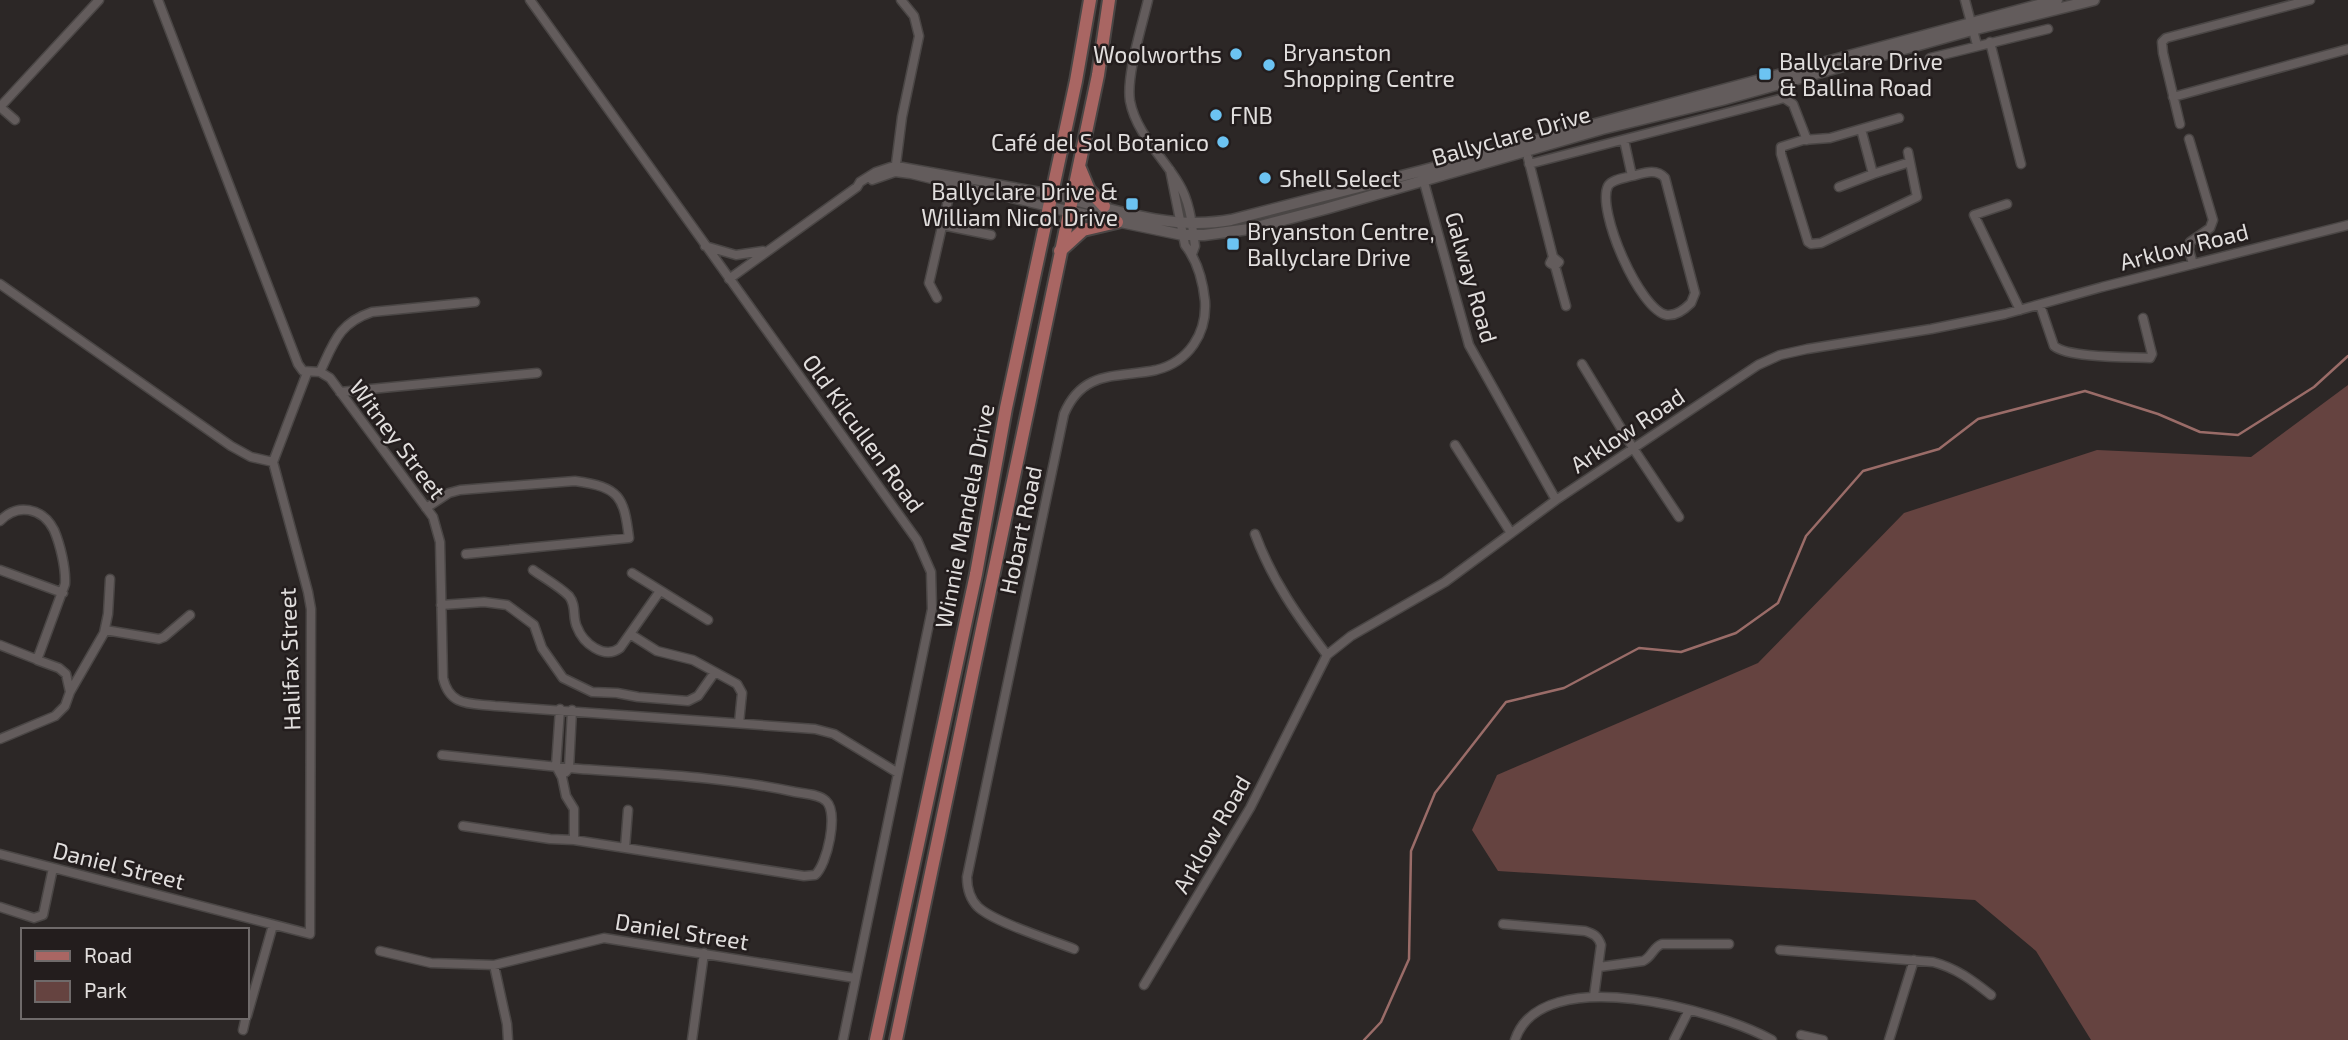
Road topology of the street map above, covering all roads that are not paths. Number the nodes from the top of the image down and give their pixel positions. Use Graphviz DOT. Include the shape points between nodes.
graph roads {
  1 [pos="99,0"];
  2 [pos="158,0"];
  3 [pos="530,0"];
  4 [pos="901,0"];
  5 [pos="1090,0"];
  6 [pos="1109,0"];
  7 [pos="1148,0"];
  8 [pos="1965,0"];
  9 [pos="2057,0"];
  10 [pos="2094,0"];
  11 [pos="2308,0"];
  12 [pos="2291,2"];
  13 [pos="1972,26"];
  14 [pos="2048,29"];
  15 [pos="1990,42"];
  16 [pos="1977,45"];
  17 [pos="2348,49"];
  18 [pos="1930,58"];
  19 [pos="2173,97"];
  20 [pos="0,107"];
  21 [pos="1899,118"];
  22 [pos="15,120"];
  23 [pos="2180,124"];
  24 [pos="1861,129"];
  25 [pos="2189,139"];
  26 [pos="1624,140"];
  27 [pos="1807,140"];
  28 [pos="1525,146"];
  29 [pos="1908,152"];
  30 [pos="1910,162"];
  31 [pos="1529,164"];
  32 [pos="2021,164"];
  33 [pos="1079,165"];
  34 [pos="896,169"];
  35 [pos="1873,174"];
  36 [pos="1423,176"];
  37 [pos="1632,176"];
  38 [pos="952,183"];
  39 [pos="1839,187"];
  40 [pos="1050,201"];
  41 [pos="2007,204"];
  42 [pos="1070,205"];
  43 [pos="1104,206"];
  44 [pos="1117,222"];
  45 [pos="1186,223"];
  46 [pos="942,225"];
  47 [pos="2348,225"];
  48 [pos="991,235"];
  49 [pos="1188,236"];
  50 [pos="705,246"];
  51 [pos="768,250"];
  52 [pos="1060,251"];
  53 [pos="2193,264"];
  54 [pos="729,279"];
  55 [pos="0,284"];
  56 [pos="937,298"];
  57 [pos="475,302"];
  58 [pos="2040,305"];
  59 [pos="1566,306"];
  60 [pos="2020,310"];
  61 [pos="2143,317"];
  62 [pos="1582,364"];
  63 [pos="320,372"];
  64 [pos="307,373"];
  65 [pos="537,373"];
  66 [pos="340,392"];
  67 [pos="1455,445"];
  68 [pos="1633,448"];
  69 [pos="273,462"];
  70 [pos="1556,500"];
  71 [pos="426,508"];
  72 [pos="1679,517"];
  73 [pos="0,521"];
  74 [pos="1511,533"];
  75 [pos="1255,534"];
  76 [pos="466,554"];
  77 [pos="0,570"];
  78 [pos="533,570"];
  79 [pos="632,573"];
  80 [pos="110,579"];
  81 [pos="660,591"];
  82 [pos="63,593"];
  83 [pos="441,605"];
  84 [pos="190,615"];
  85 [pos="708,620"];
  86 [pos="105,630"];
  87 [pos="630,634"];
  88 [pos="0,645"];
  89 [pos="1327,655"];
  90 [pos="37,660"];
  91 [pos="715,672"];
  92 [pos="70,692"];
  93 [pos="560,709"];
  94 [pos="572,710"];
  95 [pos="739,723"];
  96 [pos="0,739"];
  97 [pos="442,755"];
  98 [pos="556,766"];
  99 [pos="569,768"];
  100 [pos="898,773"];
  101 [pos="562,777"];
  102 [pos="628,810"];
  103 [pos="463,826"];
  104 [pos="574,840"];
  105 [pos="625,848"];
  106 [pos="0,854"];
  107 [pos="53,868"];
  108 [pos="0,907"];
  109 [pos="1503,924"];
  110 [pos="273,925"];
  111 [pos="310,934"];
  112 [pos="1729,944"];
  113 [pos="1073,949"];
  114 [pos="1780,950"];
  115 [pos="380,951"];
  116 [pos="704,953"];
  117 [pos="1914,960"];
  118 [pos="494,965"];
  119 [pos="1599,967"];
  120 [pos="855,978"];
  121 [pos="1143,985"];
  122 [pos="1991,995"];
  123 [pos="1594,996"];
  124 [pos="248,1009"];
  125 [pos="1689,1010"];
  126 [pos="245,1019"];
  127 [pos="243,1030"];
  128 [pos="1801,1035"];
  129 [pos="508,1040"];
  130 [pos="692,1040"];
  131 [pos="843,1040"];
  132 [pos="876,1040"];
  133 [pos="896,1040"];
  134 [pos="1514,1040"];
  135 [pos="1674,1040"];
  136 [pos="1772,1040"];
  137 [pos="1823,1040"];
  138 [pos="1889,1040"];
  1 -- 20 [label="street"];
  2 -- 64 [label="street" via="298,364"];
  3 -- 50 [label="street, Old Kilcullen Road"];
  4 -- 34 [label="street" via="917,23 918,43 900,125"];
  5 -- 40 [label="main road, Winnie Mandela Drive"];
  6 -- 33 [label="main road, Winnie Mandela Drive"];
  7 -- 45 [label="street, Hobart Road" via="1130,97 1141,128 1170,170"];
  8 -- 13 [label="street"];
  9 -- 13 [label="street, Ballyclare Drive"];
  10 -- 13 [label="street, Ballyclare Drive"];
  11 -- 12 [label="street"];
  12 -- 19 [label="street" via="2166,38 2162,53"];
  13 -- 16 [label="street"];
  13 -- 28 [label="street, Ballyclare Drive" via="1722,100"];
  14 -- 15 [label="street"];
  15 -- 16 [label="street"];
  15 -- 32 [label="street"];
  16 -- 18 [label="street"];
  17 -- 19 [label="street"];
  19 -- 23 [label="street"];
  20 -- 22 [label="street"];
  21 -- 24 [label="street"];
  24 -- 27 [label="street"];
  24 -- 35 [label="street"];
  25 -- 53 [label="street" via="2213,220 2210,228 2190,242"];
  26 -- 27 [label="street" via="1784,98 1793,104"];
  26 -- 31 [label="street"];
  26 -- 37 [label="street"];
  27 -- 30 [label="street" via="1783,146 1780,152 1811,244 1917,197"];
  28 -- 31 [label="street"];
  28 -- 36 [label="street, Ballyclare Drive"];
  29 -- 30 [label="street"];
  30 -- 35 [label="street"];
  31 -- 59 [label="street"];
  33 -- 42 [label="main road, Winnie Mandela Drive"];
  33 -- 43 [label="main road" via="1089,190"];
  34 -- 38 [label="street, Ballyclare Drive"];
  34 -- 40 [label="street, Ballyclare Drive" via="934,171"];
  34 -- 51 [label="street, Ballyclare Drive" via="857,187"];
  35 -- 39 [label="street"];
  36 -- 45 [label="street, Ballyclare Drive" via="1231,220"];
  36 -- 49 [label="street, Ballyclare Drive" via="1249,229"];
  36 -- 70 [label="street, Galway Road" via="1469,345"];
  37 -- 37 [label="street" via="1654,172 1665,178 1695,292 1691,303 1673,314 1661,312 1641,290 1613,231 1606,202 1608,187"];
  38 -- 40 [label="street, Ballyclare Drive"];
  38 -- 46 [label="street"];
  40 -- 42 [label="street, Ballyclare Drive"];
  40 -- 132 [label="main road, Winnie Mandela Drive"];
  41 -- 60 [label="street" via="1974,215"];
  42 -- 43 [label="street, Ballyclare Drive"];
  42 -- 44 [label="street, Ballyclare Drive"];
  42 -- 52 [label="main road, Winnie Mandela Drive"];
  43 -- 45 [label="street, Ballyclare Drive"];
  44 -- 49 [label="street, Ballyclare Drive"];
  44 -- 52 [label="main road" via="1083,230"];
  45 -- 49 [label="street, Hobart Road"];
  46 -- 48 [label="street"];
  46 -- 56 [label="street" via="929,283"];
  47 -- 53 [label="street, Arklow Road"];
  49 -- 113 [label="street, Hobart Road" via="1195,246 1192,254 1205,311 1202,329 1189,351 1157,370 1091,382 1064,414 967,877 979,908"];
  50 -- 51 [label="street" via="736,256"];
  50 -- 54 [label="street, Old Kilcullen Road"];
  51 -- 54 [label="street, Ballyclare Drive"];
  52 -- 133 [label="main road, Winnie Mandela Drive"];
  53 -- 58 [label="street, Arklow Road"];
  54 -- 100 [label="street, Old Kilcullen Road" via="917,540 931,572 932,609"];
  55 -- 69 [label="street" via="231,446"];
  57 -- 63 [label="street" via="356,317 338,334"];
  58 -- 60 [label="street, Arklow Road"];
  58 -- 61 [label="street" via="2053,346 2073,354 2150,358"];
  60 -- 68 [label="street, Arklow Road" via="1780,355"];
  62 -- 68 [label="street"];
  63 -- 64 [label="street, Witney Street"];
  63 -- 66 [label="street, Witney Street"];
  64 -- 69 [label="street"];
  65 -- 66 [label="street"];
  66 -- 71 [label="street, Witney Street"];
  67 -- 74 [label="street"];
  68 -- 70 [label="street, Arklow Road"];
  68 -- 72 [label="street"];
  69 -- 111 [label="street, Halifax Street" via="311,609"];
  70 -- 74 [label="street, Arklow Road"];
  71 -- 76 [label="street" via="460,490 575,481 613,493 625,508 629,538"];
  71 -- 83 [label="street, Witney Street" via="440,542"];
  73 -- 82 [label="street" via="24,508 49,524 64,572"];
  74 -- 89 [label="street, Arklow Road" via="1445,582 1351,636"];
  75 -- 89 [label="street" via="1265,562 1293,610"];
  77 -- 82 [label="street"];
  78 -- 87 [label="street" via="571,599 577,629 593,647 612,652"];
  79 -- 81 [label="street"];
  80 -- 86 [label="street"];
  81 -- 85 [label="street"];
  81 -- 87 [label="street"];
  82 -- 90 [label="street"];
  83 -- 91 [label="street" via="507,605 534,625 542,648 563,678 592,692 691,701"];
  83 -- 93 [label="street, Witney Street" via="443,678 450,695 467,703"];
  84 -- 86 [label="street" via="159,639"];
  86 -- 92 [label="street"];
  87 -- 91 [label="street" via="657,651 693,660"];
  88 -- 90 [label="street"];
  89 -- 121 [label="street, Arklow Road" via="1250,808"];
  90 -- 92 [label="street" via="66,674"];
  91 -- 95 [label="street" via="742,692"];
  92 -- 96 [label="street" via="55,716"];
  93 -- 94 [label="street, Witney Street"];
  93 -- 98 [label="street"];
  94 -- 95 [label="street, Witney Street"];
  94 -- 99 [label="street"];
  95 -- 100 [label="street, Witney Street" via="834,733"];
  97 -- 98 [label="street"];
  98 -- 99 [label="street"];
  98 -- 101 [label="street"];
  99 -- 101 [label="street"];
  99 -- 105 [label="street" via="738,782 817,796 830,808 826,857 815,875"];
  100 -- 120 [label="street, Old Kilcullen Road"];
  101 -- 104 [label="street" via="574,809"];
  102 -- 105 [label="street"];
  103 -- 104 [label="street"];
  104 -- 105 [label="street"];
  106 -- 107 [label="street, Daniel Street"];
  107 -- 108 [label="street" via="43,915 34,918"];
  107 -- 110 [label="street, Daniel Street"];
  109 -- 119 [label="street" via="1594,934 1601,945"];
  110 -- 111 [label="street, Daniel Street"];
  110 -- 124 [label="street"];
  112 -- 119 [label="street" via="1662,944 1643,961"];
  114 -- 117 [label="street"];
  115 -- 118 [label="street, Daniel Street" via="431,963"];
  116 -- 118 [label="street, Daniel Street" via="604,938"];
  116 -- 120 [label="street, Daniel Street"];
  116 -- 130 [label="street"];
  117 -- 122 [label="street" via="1953,968"];
  117 -- 138 [label="street"];
  118 -- 129 [label="street"];
  119 -- 123 [label="street"];
  120 -- 131 [label="street, Old Kilcullen Road"];
  123 -- 125 [label="street"];
  123 -- 134 [label="street" via="1537,1011 1525,1020"];
  125 -- 135 [label="street"];
  125 -- 136 [label="street" via="1738,1023"];
  126 -- 127 [label="street"];
  128 -- 137 [label="street"];
}
